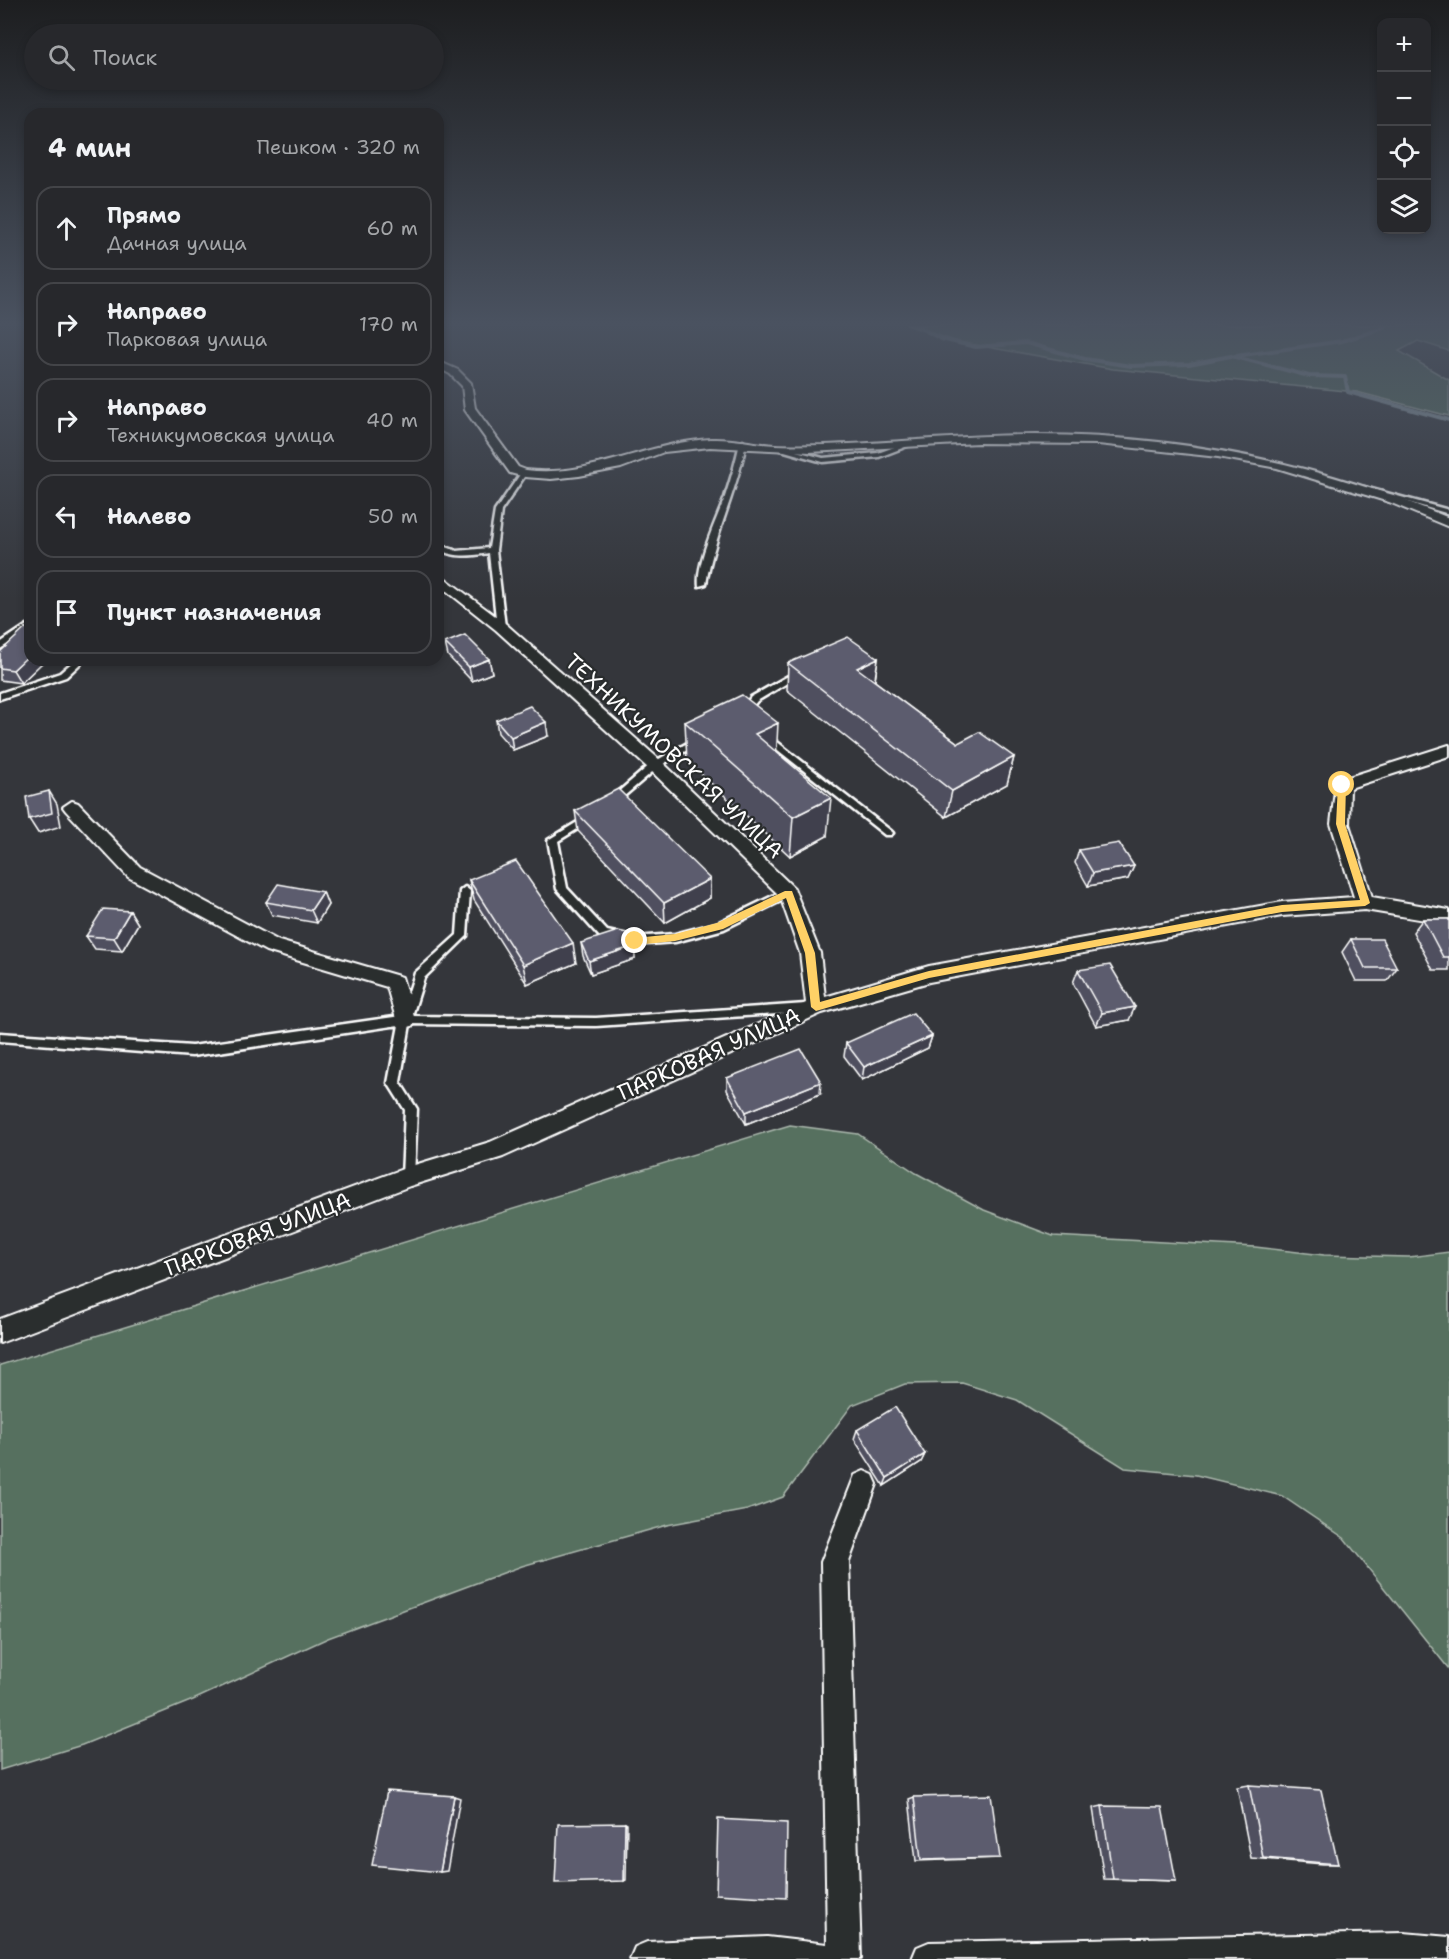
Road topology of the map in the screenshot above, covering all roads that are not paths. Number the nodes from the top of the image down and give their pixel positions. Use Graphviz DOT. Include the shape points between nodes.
graph roads {
  1 [pos="475,416"];
  2 [pos="743,443"];
  3 [pos="523,474"];
  4 [pos="1343,482"];
  5 [pos="1449,512"];
  6 [pos="1449,523"];
  7 [pos="492,550"];
  8 [pos="444,551"];
  9 [pos="444,582"];
  10 [pos="702,584"];
  11 [pos="501,627"];
  12 [pos="24,631"];
  13 [pos="0,646"];
  14 [pos="73,666"];
  15 [pos="812,668"];
  16 [pos="0,696"];
  17 [pos="741,716"];
  18 [pos="731,721"];
  19 [pos="750,723"];
  20 [pos="759,730"];
  21 [pos="702,738"];
  22 [pos="1449,750"];
  23 [pos="655,765"];
  24 [pos="72,807"];
  25 [pos="888,833"];
  26 [pos="465,891"];
  27 [pos="788,893"];
  28 [pos="1365,903"];
  29 [pos="1449,917"];
  30 [pos="816,1007"];
  31 [pos="405,1020"];
  32 [pos="0,1037"];
  33 [pos="408,1177"];
  34 [pos="0,1331"];
  35 [pos="864,1484"];
  36 [pos="1449,1954"];
  37 [pos="647,1959"];
  38 [pos="822,1959"];
  39 [pos="844,1959"];
  40 [pos="929,1959"];
  1 -- 3 [label="street" via="514,470"];
  2 -- 3 [label="street" via="658,450 619,465 582,471"];
  2 -- 4 [label="street" via="784,450 1066,438 1134,441 1203,450"];
  2 -- 10 [label="lane" via="740,463 705,558"];
  3 -- 7 [label="lane" via="498,511"];
  4 -- 5 [label="lane"];
  4 -- 6 [label="street"];
  7 -- 8 [label="lane" via="472,554"];
  7 -- 11 [label="lane"];
  9 -- 11 [label="street, ТЕХНИКУМОВСКАЯ УЛИЦА"];
  11 -- 23 [label="street, ТЕХНИКУМОВСКАЯ УЛИЦА"];
  12 -- 13 [label="lane"];
  14 -- 16 [label="lane" via="63,675"];
  15 -- 17 [label="lane" via="754,699"];
  17 -- 18 [label="lane"];
  17 -- 19 [label="lane"];
  20 -- 25 [label="lane"];
  21 -- 23 [label="lane"];
  22 -- 28 [label="street" via="1342,785 1340,824"];
  23 -- 27 [label="street, ТЕХНИКУМОВСКАЯ УЛИЦА"];
  23 -- 27 [label="lane" via="603,809 554,840 562,889 604,934 635,941 675,938 720,926"];
  24 -- 31 [label="street" via="134,872 273,946 396,982"];
  26 -- 31 [label="lane" via="462,936 419,976"];
  27 -- 30 [label="street, ТЕХНИКУМОВСКАЯ УЛИЦА" via="810,953"];
  28 -- 29 [label="street, ПАРКОВАЯ УЛИЦА"];
  28 -- 30 [label="street, ПАРКОВАЯ УЛИЦА" via="1282,909 941,972"];
  30 -- 31 [label="lane" via="596,1022"];
  30 -- 33 [label="street, ПАРКОВАЯ УЛИЦА" via="495,1149"];
  31 -- 32 [label="lane" via="192,1051"];
  31 -- 33 [label="lane" via="394,1083 411,1109"];
  33 -- 34 [label="street, ПАРКОВАЯ УЛИЦА"];
  35 -- 39 [label="street" via="835,1562"];
  36 -- 40 [label="street" via="1404,1950"];
  37 -- 38 [label="street" via="767,1954"];
}
